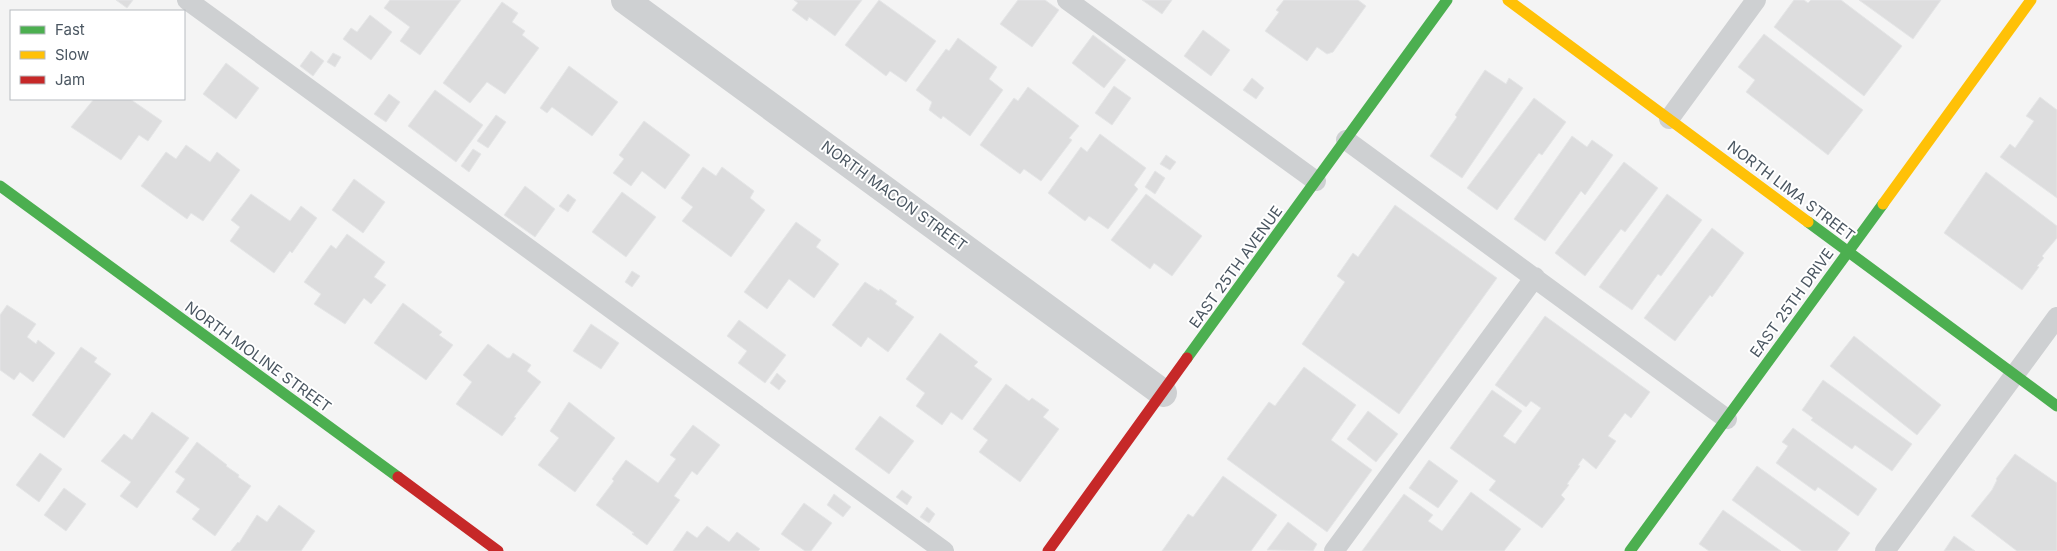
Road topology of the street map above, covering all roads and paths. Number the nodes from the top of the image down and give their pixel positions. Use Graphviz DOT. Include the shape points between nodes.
graph roads {
  1 [pos="187,0"];
  2 [pos="625,0"];
  3 [pos="1068,0"];
  4 [pos="1446,0"];
  5 [pos="1508,0"];
  6 [pos="1756,0"];
  7 [pos="2031,0"];
  8 [pos="1668,119"];
  9 [pos="1346,140"];
  10 [pos="1316,181"];
  11 [pos="0,186"];
  12 [pos="1848,252"];
  13 [pos="1535,277"];
  14 [pos="2057,318"];
  15 [pos="2015,375"];
  16 [pos="1163,393"];
  17 [pos="2057,406"];
  18 [pos="1727,419"];
  19 [pos="498,551"];
  20 [pos="944,551"];
  21 [pos="1048,551"];
  22 [pos="1334,551"];
  23 [pos="1630,551"];
  24 [pos="1885,551"];
  1 -- 20 [label="lane"];
  2 -- 16 [label="street, NORTH MACON STREET"];
  3 -- 10 [label="lane"];
  4 -- 9 [label="street, EAST 25TH AVENUE"];
  5 -- 8 [label="street, NORTH LIMA STREET"];
  6 -- 8 [label="lane"];
  7 -- 12 [label="street, EAST 25TH DRIVE"];
  8 -- 12 [label="street, NORTH LIMA STREET"];
  9 -- 10 [label="street, EAST 25TH AVENUE"];
  9 -- 13 [label="lane"];
  10 -- 16 [label="street, EAST 25TH AVENUE"];
  11 -- 19 [label="street, NORTH MOLINE STREET"];
  12 -- 15 [label="street, NORTH LIMA STREET"];
  12 -- 18 [label="street, EAST 25TH DRIVE"];
  13 -- 18 [label="lane"];
  13 -- 22 [label="lane"];
  14 -- 15 [label="lane"];
  15 -- 17 [label="street, NORTH LIMA STREET"];
  15 -- 24 [label="lane"];
  16 -- 21 [label="street, EAST 25TH AVENUE"];
  18 -- 23 [label="street, EAST 25TH DRIVE"];
}
